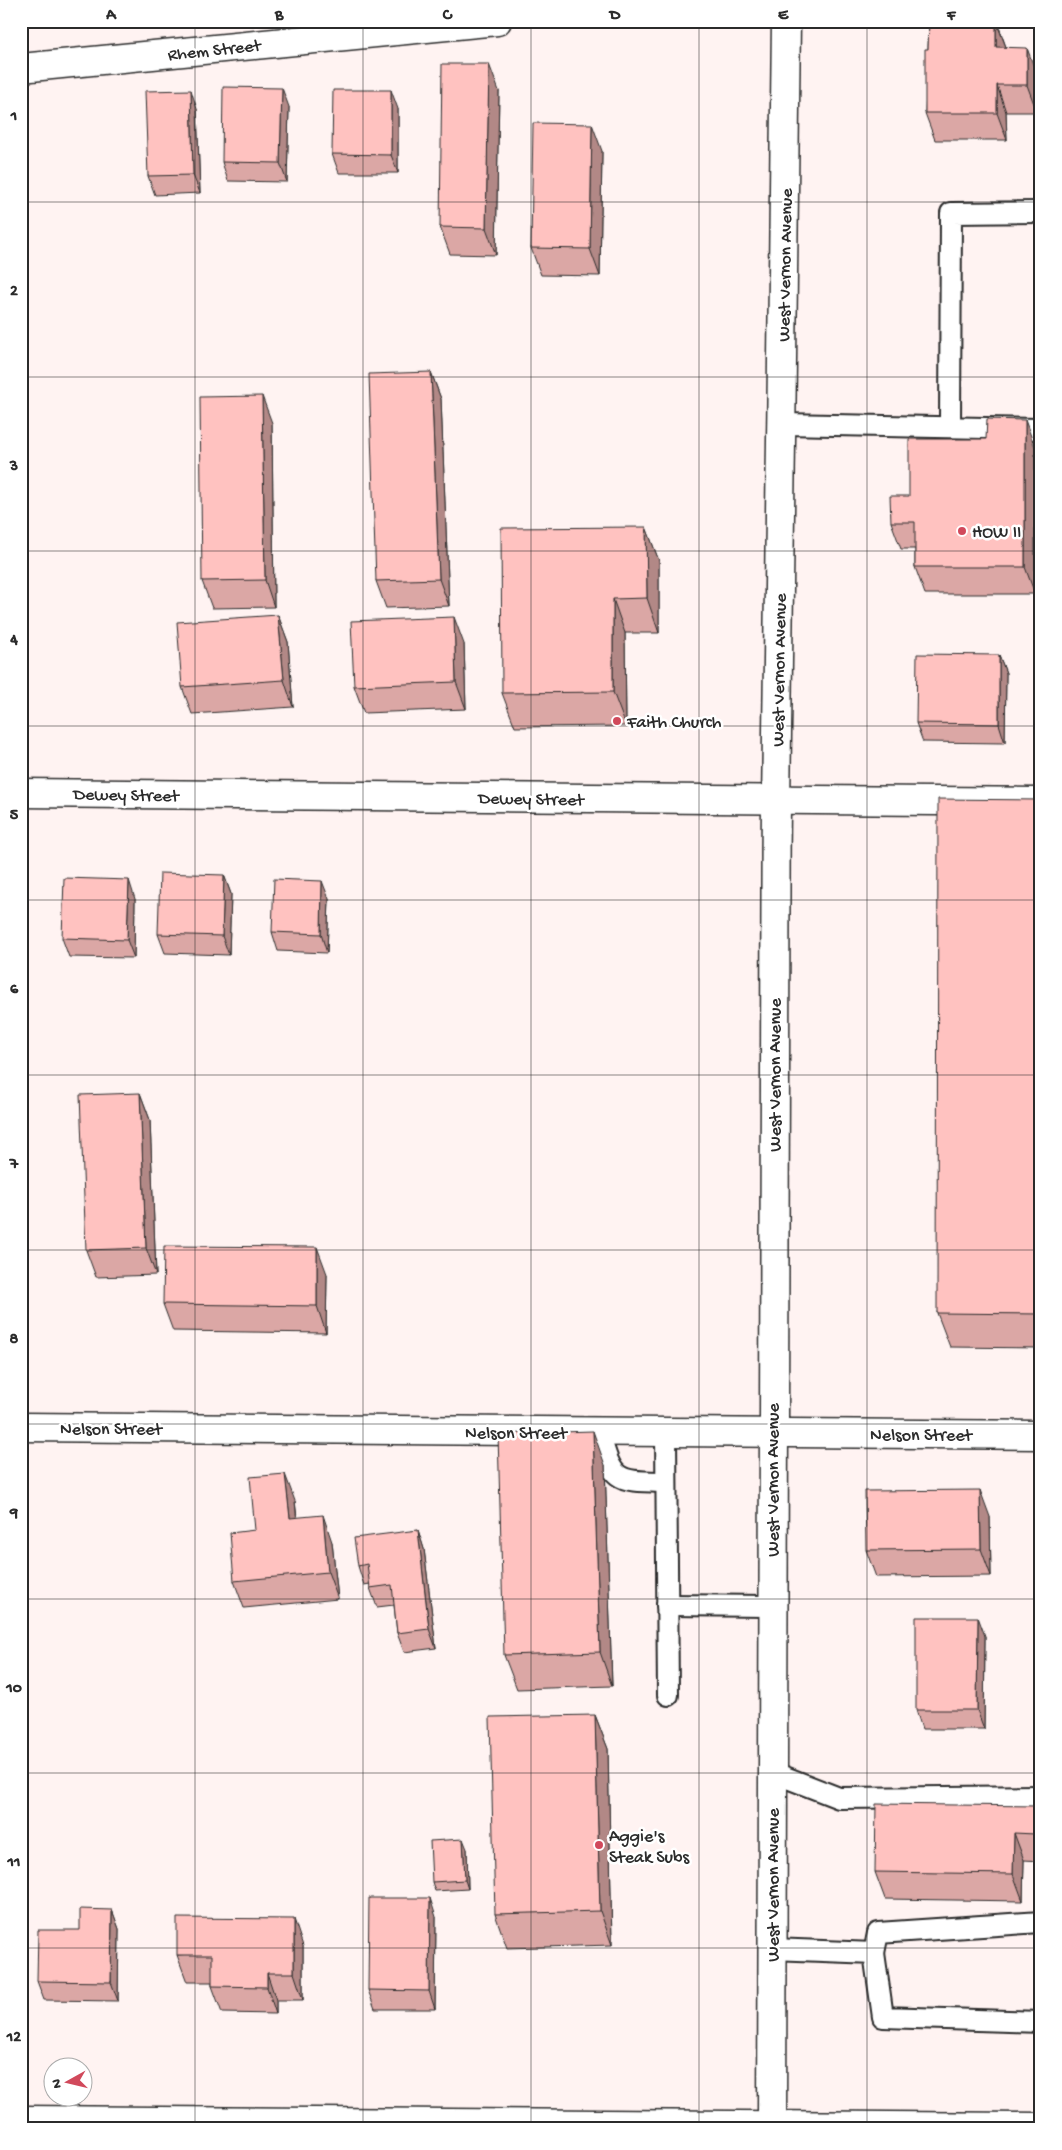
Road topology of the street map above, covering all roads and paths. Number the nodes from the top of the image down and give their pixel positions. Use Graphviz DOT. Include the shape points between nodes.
graph roads {
  1 [pos="497,21"];
  2 [pos="786,21"];
  3 [pos="21,68"];
  4 [pos="1041,212"];
  5 [pos="783,424"];
  6 [pos="950,426"];
  7 [pos="1041,429"];
  8 [pos="21,793"];
  9 [pos="776,801"];
  10 [pos="1041,802"];
  11 [pos="21,1427"];
  12 [pos="599,1432"];
  13 [pos="666,1433"];
  14 [pos="772,1434"];
  15 [pos="1041,1435"];
  16 [pos="666,1482"];
  17 [pos="667,1605"];
  18 [pos="772,1606"];
  19 [pos="668,1694"];
  20 [pos="772,1772"];
  21 [pos="1041,1796"];
  22 [pos="882,1798"];
  23 [pos="896,1818"];
  24 [pos="1041,1922"];
  25 [pos="772,1949"];
  26 [pos="874,1954"];
  27 [pos="1041,2022"];
  28 [pos="21,2120"];
  29 [pos="772,2127"];
  30 [pos="1041,2127"];
  1 -- 3 [label="street, Rhem Street"];
  2 -- 5 [label="street, West Vernon Avenue"];
  4 -- 6 [label="lane" via="951,213"];
  5 -- 6 [label="lane"];
  5 -- 9 [label="street, West Vernon Avenue"];
  6 -- 7 [label="lane"];
  8 -- 9 [label="street, Dewey Street"];
  9 -- 10 [label="street, Dewey Street"];
  9 -- 14 [label="street, West Vernon Avenue"];
  11 -- 12 [label="street, Nelson Street"];
  12 -- 13 [label="street, Nelson Street"];
  12 -- 16 [label="lane" via="606,1456 620,1478"];
  13 -- 14 [label="street, Nelson Street"];
  13 -- 16 [label="lane"];
  14 -- 15 [label="street, Nelson Street"];
  14 -- 18 [label="street, West Vernon Avenue"];
  16 -- 17 [label="lane"];
  17 -- 18 [label="lane"];
  17 -- 19 [label="lane"];
  18 -- 20 [label="street, West Vernon Avenue"];
  20 -- 22 [label="lane" via="839,1798"];
  20 -- 25 [label="street, West Vernon Avenue"];
  21 -- 22 [label="lane"];
  22 -- 23 [label="lane"];
  24 -- 26 [label="lane" via="878,1933"];
  25 -- 26 [label="lane"];
  25 -- 29 [label="street, West Vernon Avenue"];
  26 -- 27 [label="lane" via="883,2017"];
  28 -- 29 [label="street"];
  29 -- 30 [label="street"];
}
